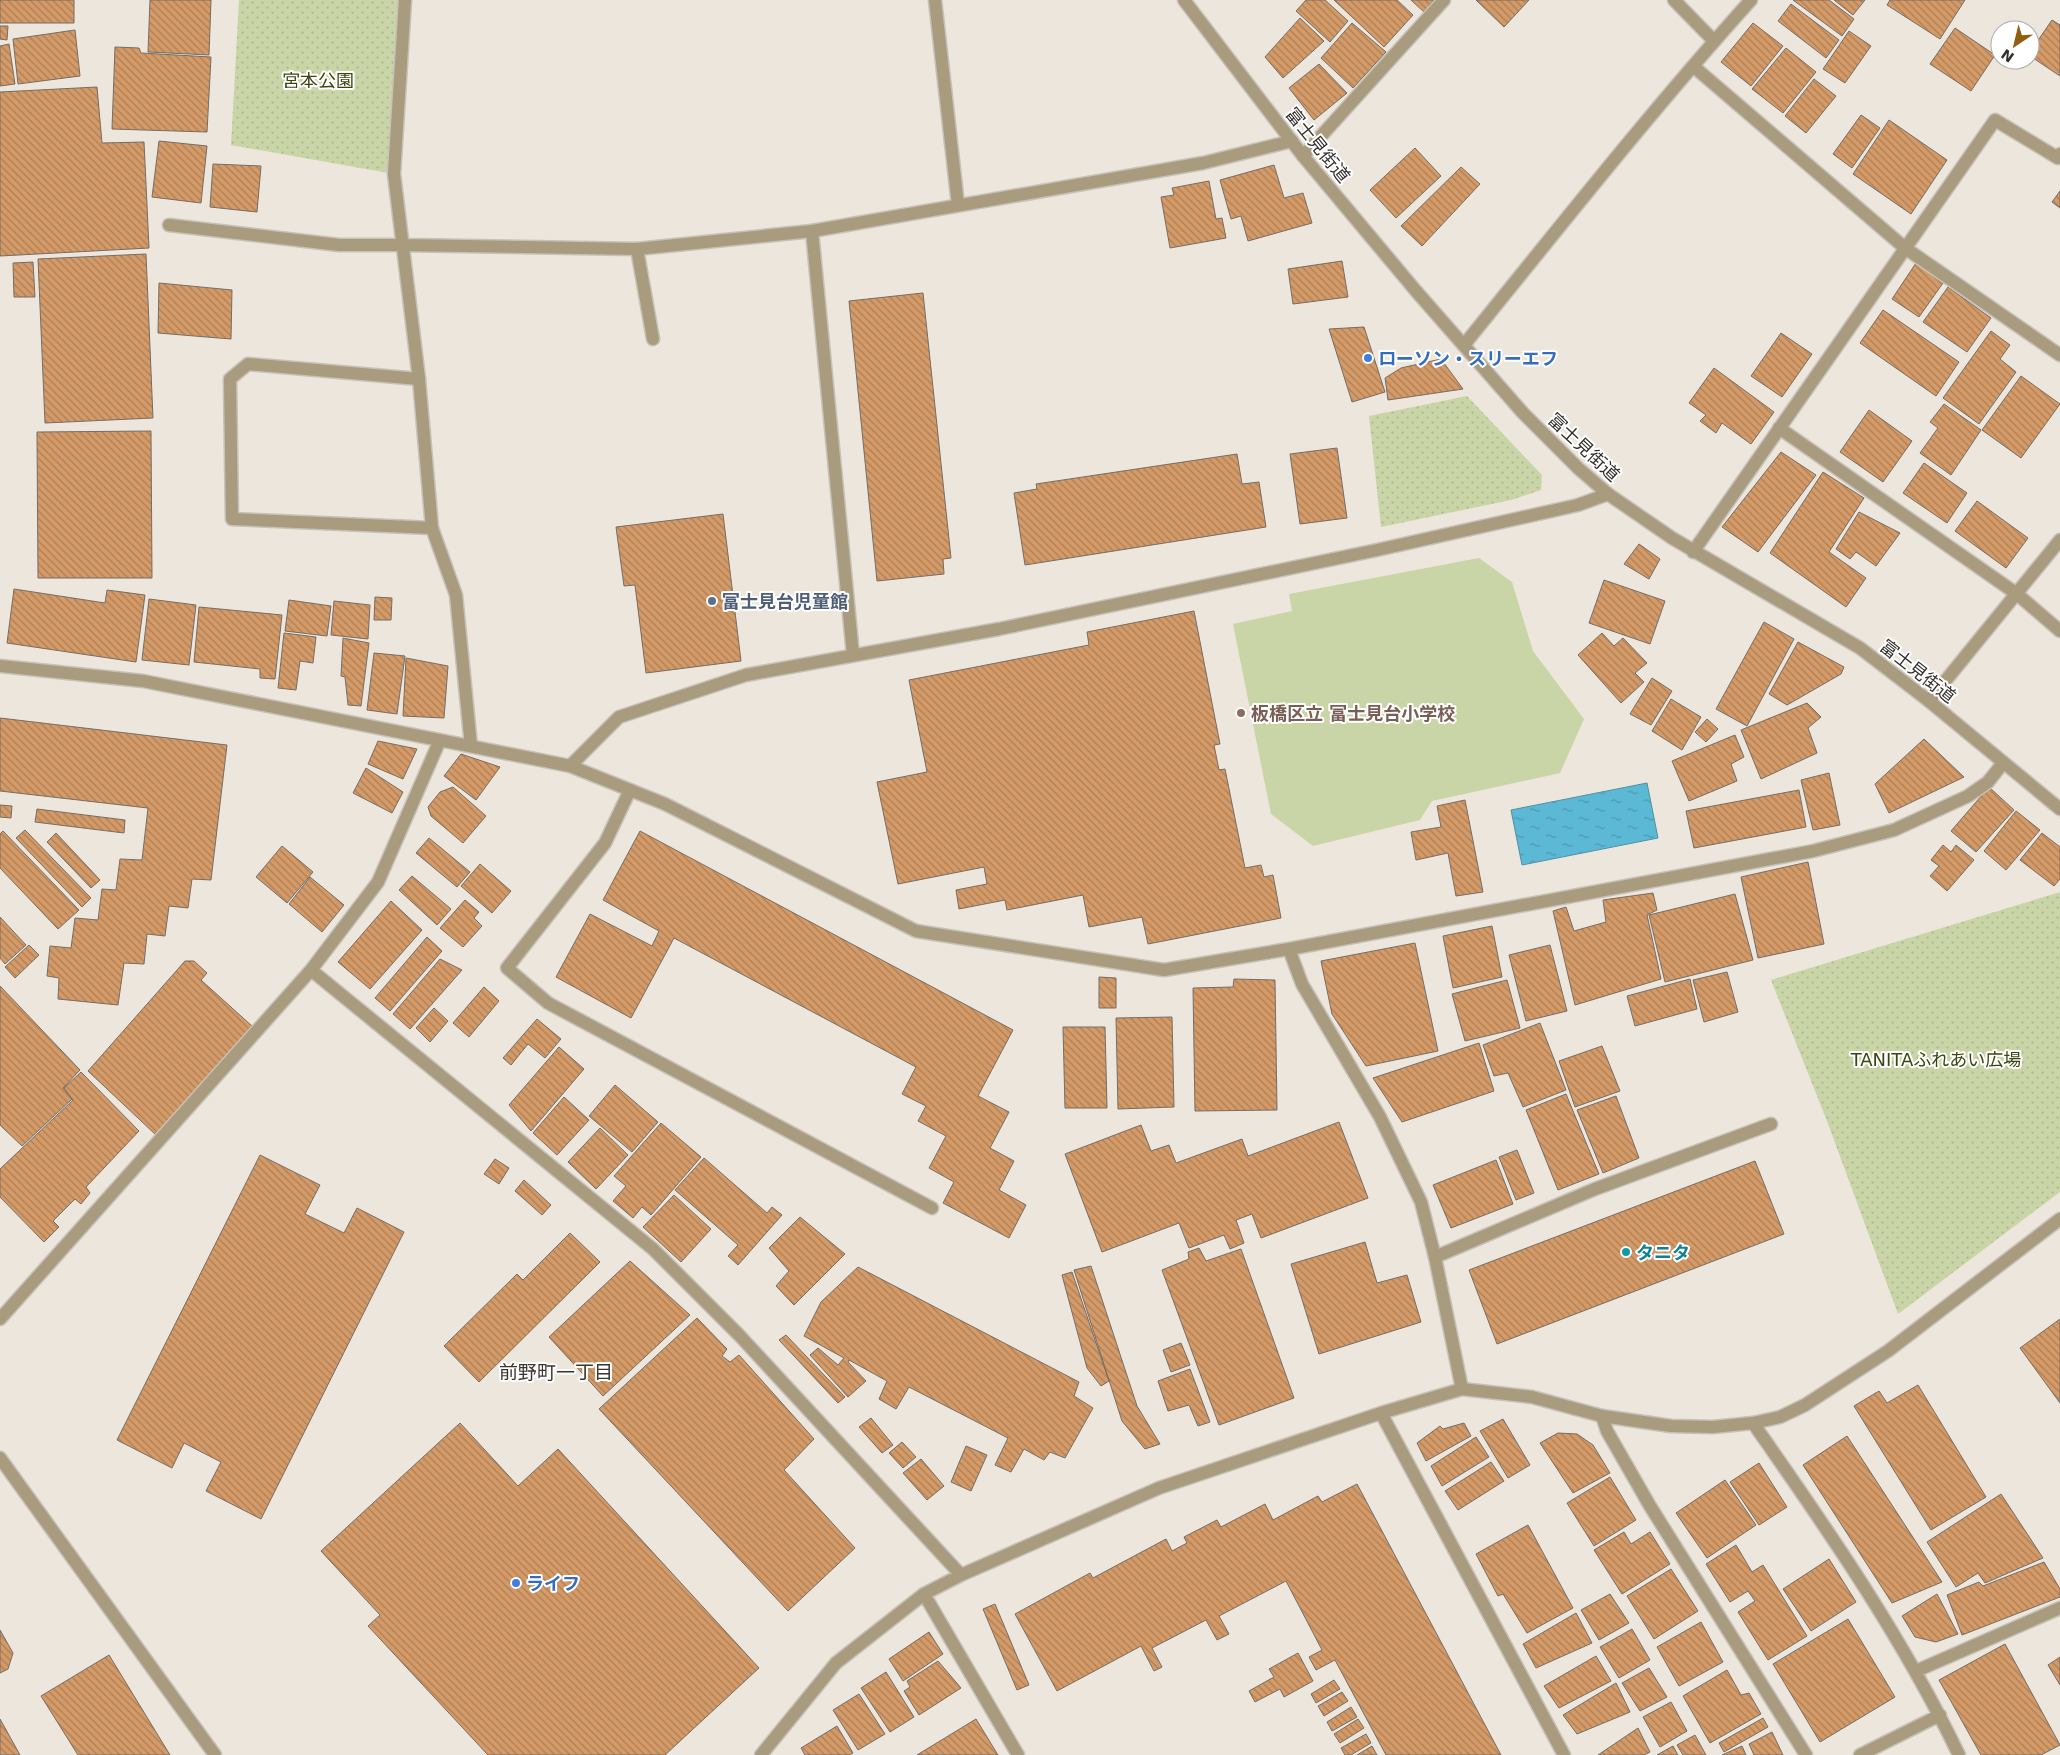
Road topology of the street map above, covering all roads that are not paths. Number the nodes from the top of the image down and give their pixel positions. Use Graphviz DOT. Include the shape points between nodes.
graph roads {
  1 [pos="405,0"];
  2 [pos="935,0"];
  3 [pos="1184,0"];
  4 [pos="1444,0"];
  5 [pos="1674,0"];
  6 [pos="1751,0"];
  7 [pos="1714,41"];
  8 [pos="1693,66"];
  9 [pos="1292,141"];
  10 [pos="2060,154"];
  11 [pos="1303,156"];
  12 [pos="958,205"];
  13 [pos="169,225"];
  14 [pos="812,231"];
  15 [pos="403,245"];
  16 [pos="1905,248"];
  17 [pos="637,249"];
  18 [pos="653,339"];
  19 [pos="1464,345"];
  20 [pos="2060,355"];
  21 [pos="419,379"];
  22 [pos="1779,428"];
  23 [pos="1608,494"];
  24 [pos="432,528"];
  25 [pos="2060,540"];
  26 [pos="1693,552"];
  27 [pos="2017,594"];
  28 [pos="2060,630"];
  29 [pos="853,655"];
  30 [pos="0,666"];
  31 [pos="1929,701"];
  32 [pos="440,740"];
  33 [pos="471,746"];
  34 [pos="2003,763"];
  35 [pos="570,766"];
  36 [pos="630,790"];
  37 [pos="2060,809"];
  38 [pos="1290,949"];
  39 [pos="311,970"];
  40 [pos="1771,1124"];
  41 [pos="932,1208"];
  42 [pos="2060,1219"];
  43 [pos="1436,1257"];
  44 [pos="0,1319"];
  45 [pos="1462,1389"];
  46 [pos="1380,1412"];
  47 [pos="1602,1416"];
  48 [pos="1754,1423"];
  49 [pos="0,1458"];
  50 [pos="961,1575"];
  51 [pos="924,1594"];
  52 [pos="2060,1608"];
  53 [pos="1916,1671"];
  54 [pos="1940,1715"];
  55 [pos="215,1755"];
  56 [pos="761,1755"];
  57 [pos="1018,1755"];
  58 [pos="1564,1755"];
  59 [pos="1806,1755"];
  60 [pos="1860,1755"];
  61 [pos="1959,1755"];
  1 -- 15 [label="street" via="394,174"];
  2 -- 12 [label="street"];
  3 -- 9 [label="street, 富士見街道"];
  4 -- 11 [label="street"];
  5 -- 7 [label="street"];
  6 -- 7 [label="street"];
  7 -- 8 [label="street"];
  8 -- 16 [label="street"];
  8 -- 19 [label="street"];
  9 -- 11 [label="street, 富士見街道"];
  9 -- 12 [label="street" via="1203,163"];
  10 -- 16 [label="street" via="2058,158 1995,120"];
  11 -- 19 [label="street, 富士見街道"];
  12 -- 14 [label="street"];
  13 -- 15 [label="street" via="339,245"];
  14 -- 17 [label="street"];
  14 -- 29 [label="street"];
  15 -- 17 [label="street"];
  15 -- 21 [label="street"];
  16 -- 20 [label="street"];
  16 -- 22 [label="street"];
  17 -- 18 [label="street"];
  19 -- 23 [label="street, 富士見街道" via="1523,413"];
  21 -- 24 [label="street"];
  21 -- 24 [label="street" via="248,364 230,379 232,519"];
  22 -- 26 [label="street"];
  22 -- 27 [label="street"];
  23 -- 26 [label="street, 富士見街道"];
  23 -- 29 [label="street" via="1578,504 1377,550 999,629"];
  24 -- 33 [label="street" via="456,595"];
  25 -- 27 [label="street"];
  26 -- 31 [label="street, 富士見街道" via="1844,637"];
  27 -- 28 [label="street"];
  27 -- 31 [label="street"];
  29 -- 35 [label="street" via="746,675 619,717"];
  30 -- 32 [label="street" via="143,681"];
  31 -- 34 [label="street, 富士見街道"];
  32 -- 33 [label="street"];
  32 -- 39 [label="street" via="378,882"];
  33 -- 35 [label="street"];
  34 -- 37 [label="street, 富士見街道"];
  34 -- 38 [label="street" via="1988,782 1968,796 1885,832 1813,851"];
  35 -- 36 [label="street"];
  36 -- 38 [label="street" via="665,804 916,931 1164,970"];
  36 -- 41 [label="street" via="605,843 507,968 548,1003"];
  38 -- 43 [label="street" via="1302,984 1380,1117 1421,1202"];
  39 -- 44 [label="street"];
  39 -- 50 [label="street" via="652,1249 739,1334"];
  40 -- 43 [label="street" via="1604,1186"];
  42 -- 48 [label="street" via="1888,1351 1804,1405 1780,1417"];
  43 -- 45 [label="street"];
  45 -- 46 [label="street"];
  45 -- 47 [label="street" via="1532,1397"];
  46 -- 50 [label="street" via="1159,1488"];
  46 -- 58 [label="street"];
  47 -- 48 [label="street" via="1672,1426"];
  47 -- 59 [label="street" via="1607,1431 1650,1506"];
  48 -- 53 [label="street"];
  49 -- 55 [label="street"];
  50 -- 51 [label="street"];
  51 -- 56 [label="street" via="836,1663"];
  51 -- 57 [label="street"];
  52 -- 53 [label="street"];
  53 -- 54 [label="street"];
  54 -- 60 [label="street"];
  54 -- 61 [label="street"];
}
